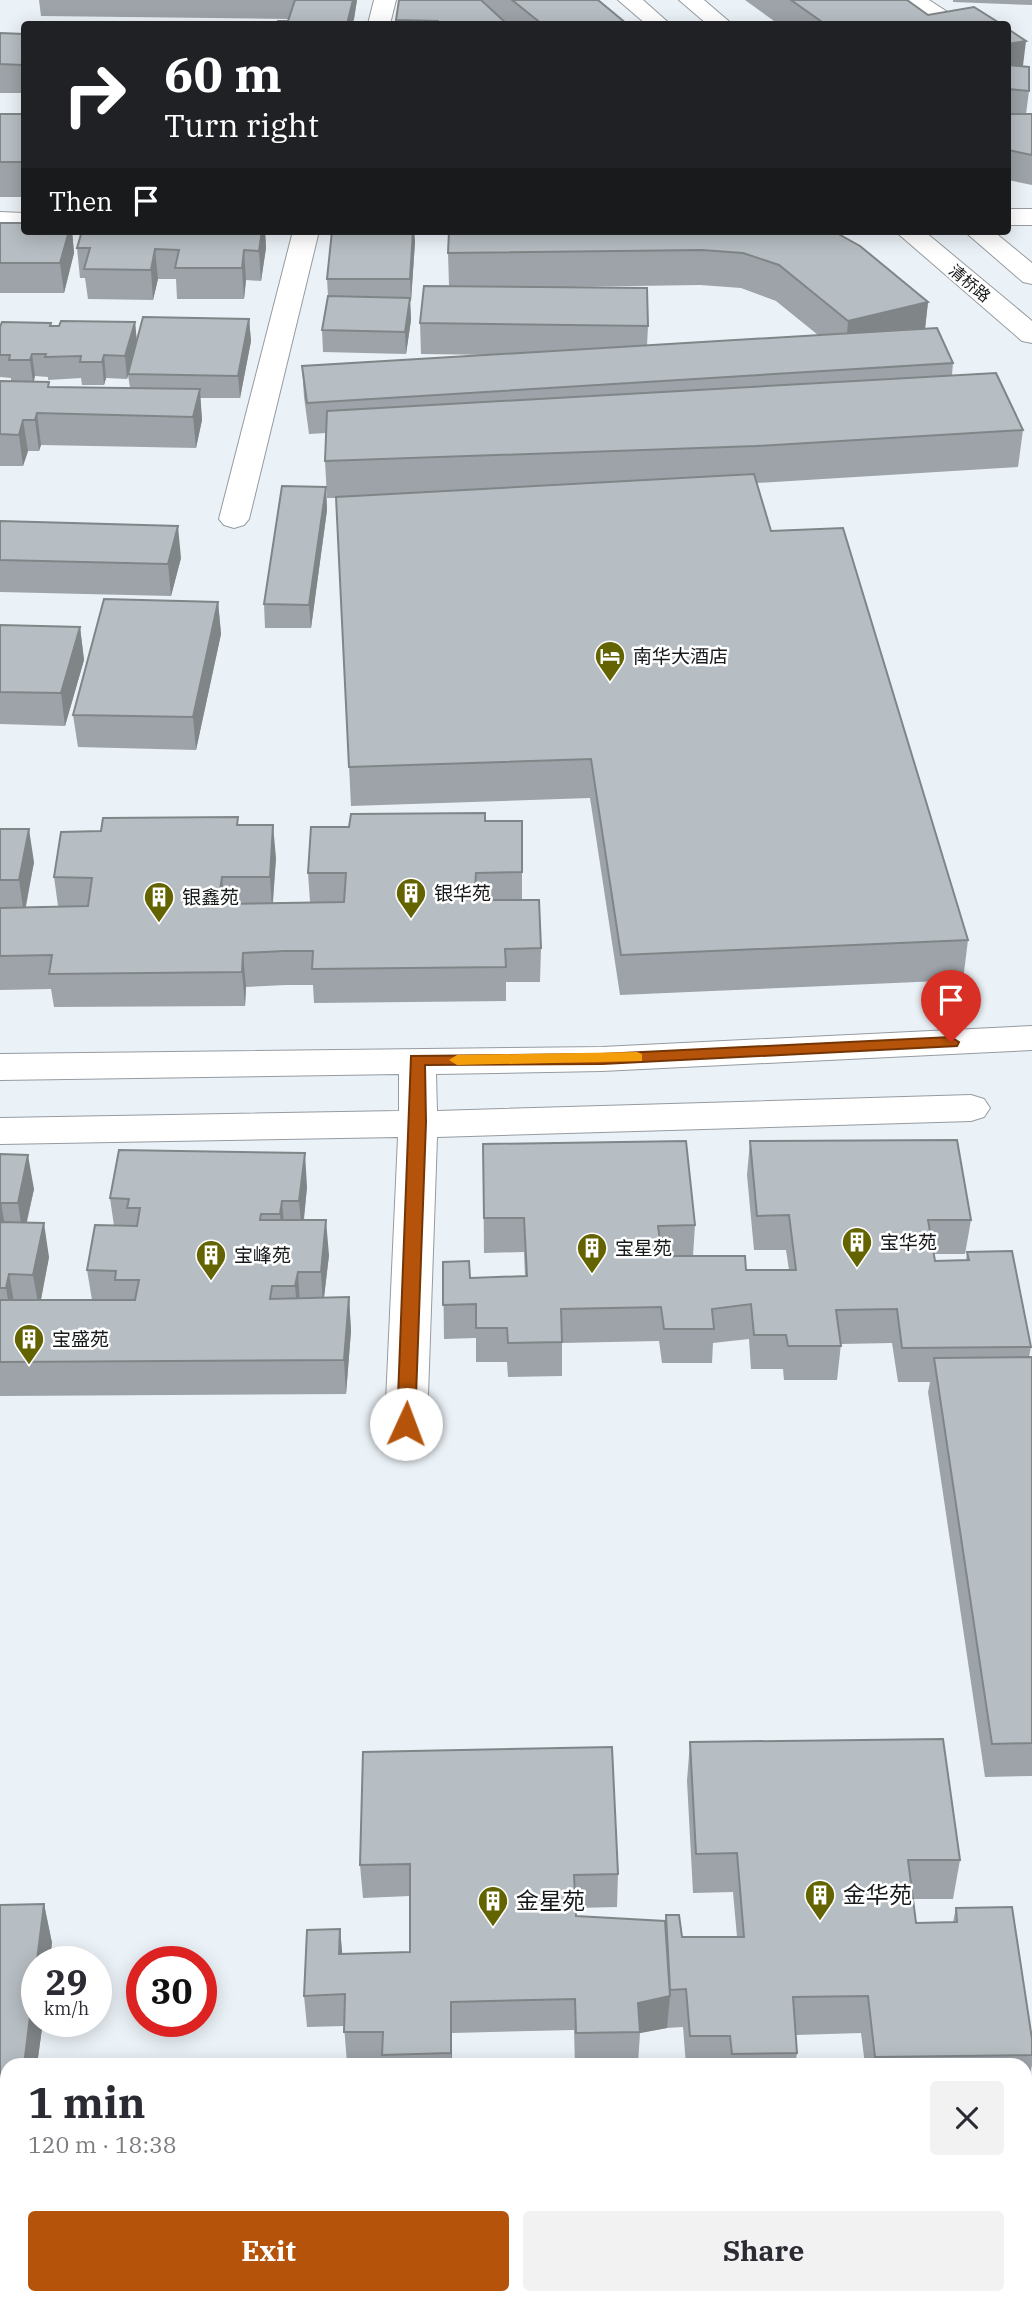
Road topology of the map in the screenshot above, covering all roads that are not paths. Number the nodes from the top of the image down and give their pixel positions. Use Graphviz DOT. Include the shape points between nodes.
graph roads {
  1 [pos="385,0"];
  2 [pos="629,0"];
  3 [pos="690,0"];
  4 [pos="918,0"];
  5 [pos="380,21"];
  6 [pos="655,21"];
  7 [pos="717,21"];
  8 [pos="949,21"];
  9 [pos="1011,217"];
  10 [pos="1032,217"];
  11 [pos="0,220"];
  12 [pos="21,220"];
  13 [pos="305,235"];
  14 [pos="913,235"];
  15 [pos="982,235"];
  16 [pos="1032,276"];
  17 [pos="1032,335"];
  18 [pos="234,519"];
  19 [pos="1032,1038"];
  20 [pos="417,1060"];
  21 [pos="0,1066"];
  22 [pos="971,1108"];
  23 [pos="418,1122"];
  24 [pos="0,1131"];
  25 [pos="406,1424"];
  1 -- 5 [label="street"];
  2 -- 6 [label="street"];
  3 -- 7 [label="street"];
  4 -- 8 [label="street"];
  9 -- 10 [label="street"];
  11 -- 12 [label="street"];
  13 -- 18 [label="street"];
  14 -- 17 [label="street, 清桥路"];
  15 -- 16 [label="street"];
  19 -- 20 [label="street" via="602,1059"];
  20 -- 21 [label="street"];
  20 -- 23 [label="street"];
  22 -- 23 [label="street"];
  23 -- 24 [label="street"];
  23 -- 25 [label="street"];
}
